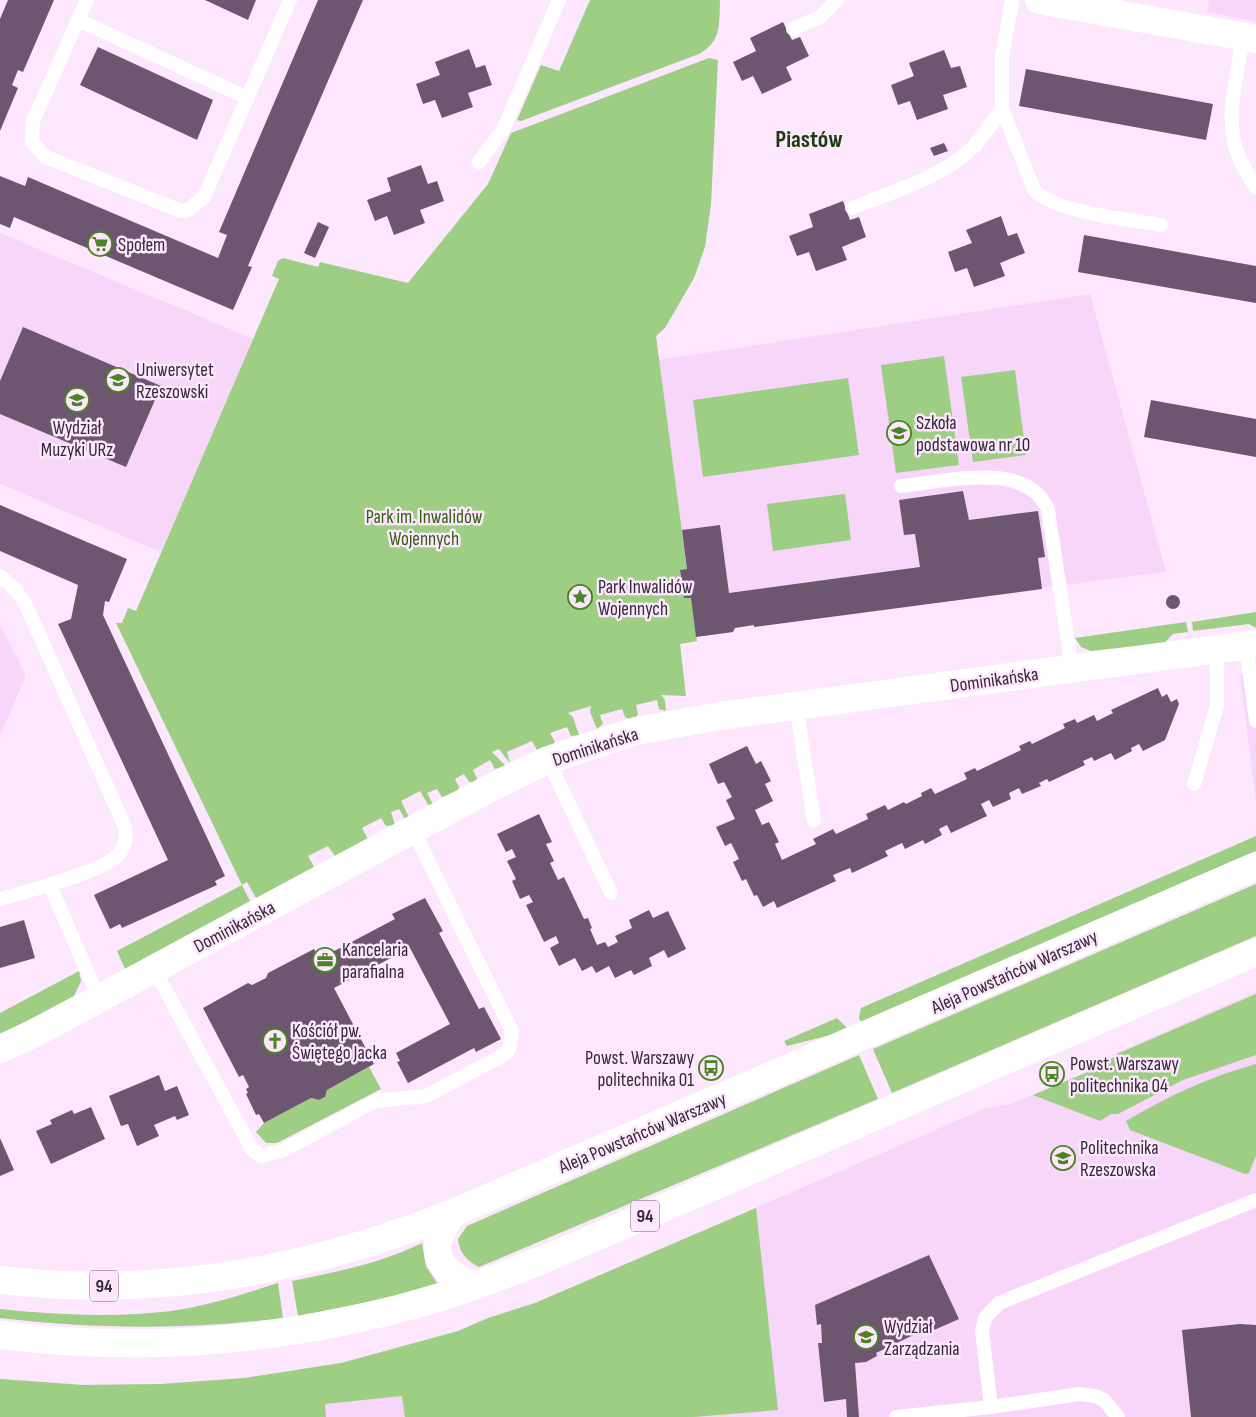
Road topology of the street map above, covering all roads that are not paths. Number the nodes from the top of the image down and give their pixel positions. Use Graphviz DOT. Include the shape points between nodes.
graph roads {
  1 [pos="87,0"];
  2 [pos="290,0"];
  3 [pos="559,0"];
  4 [pos="837,0"];
  5 [pos="1012,0"];
  6 [pos="1039,0"];
  7 [pos="78,20"];
  8 [pos="793,29"];
  9 [pos="1250,38"];
  10 [pos="248,98"];
  11 [pos="1002,108"];
  12 [pos="479,162"];
  13 [pos="1256,188"];
  14 [pos="852,208"];
  15 [pos="1161,225"];
  16 [pos="901,486"];
  17 [pos="0,576"];
  18 [pos="1251,645"];
  19 [pos="1217,649"];
  20 [pos="1072,669"];
  21 [pos="796,706"];
  22 [pos="1256,720"];
  23 [pos="548,760"];
  24 [pos="1194,784"];
  25 [pos="814,820"];
  26 [pos="413,830"];
  27 [pos="1256,866"];
  28 [pos="50,885"];
  29 [pos="611,894"];
  30 [pos="0,899"];
  31 [pos="1256,952"];
  32 [pos="154,969"];
  33 [pos="99,999"];
  34 [pos="0,1049"];
  35 [pos="1256,1200"];
  36 [pos="453,1213"];
  37 [pos="0,1280"];
  38 [pos="476,1286"];
  39 [pos="0,1335"];
  40 [pos="985,1411"];
  41 [pos="896,1417"];
  42 [pos="1118,1417"];
  1 -- 7 [label="lane"];
  2 -- 10 [label="lane"];
  3 -- 12 [label="lane" via="503,130"];
  4 -- 8 [label="lane" via="820,17"];
  5 -- 11 [label="lane" via="1002,56"];
  6 -- 9 [label="main road"];
  7 -- 10 [label="lane"];
  7 -- 10 [label="lane" via="33,122 32,142 46,156 173,209 188,210 204,197"];
  9 -- 13 [label="lane" via="1236,74 1232,126 1238,155"];
  11 -- 14 [label="lane" via="979,140 958,160 907,186"];
  11 -- 15 [label="lane" via="1034,190 1041,197 1076,210"];
  16 -- 20 [label="lane" via="1004,478 1022,483 1044,499"];
  17 -- 28 [label="lane" via="25,603 125,827 122,850 111,861"];
  18 -- 19 [label="main road, Dominikańska"];
  18 -- 22 [label="lane"];
  19 -- 20 [label="main road, Dominikańska"];
  19 -- 24 [label="lane" via="1217,706"];
  20 -- 21 [label="main road, Dominikańska"];
  21 -- 23 [label="main road, Dominikańska" via="636,731"];
  21 -- 25 [label="lane"];
  23 -- 26 [label="main road, Dominikańska"];
  23 -- 29 [label="lane"];
  26 -- 32 [label="main road, Dominikańska"];
  26 -- 32 [label="lane" via="512,1031 509,1050 494,1060 426,1096 376,1101 282,1151 261,1156 252,1149"];
  27 -- 36 [label="main road, Aleja Powstańców Warszawy / 94"];
  28 -- 30 [label="lane"];
  28 -- 33 [label="lane"];
  31 -- 38 [label="main road, 94"];
  32 -- 33 [label="main road, Dominikańska"];
  33 -- 34 [label="main road, Dominikańska"];
  35 -- 40 [label="lane" via="999,1303 985,1318 982,1331"];
  36 -- 37 [label="main road, Aleja Powstańców Warszawy / 94" via="335,1255 208,1280 101,1286 38,1285"];
  36 -- 38 [label="main road" via="442,1227 438,1253 450,1274"];
  38 -- 39 [label="main road, 94" via="349,1321 249,1338 97,1344"];
  40 -- 41 [label="lane"];
  40 -- 42 [label="lane" via="1088,1394 1104,1400"];
}
